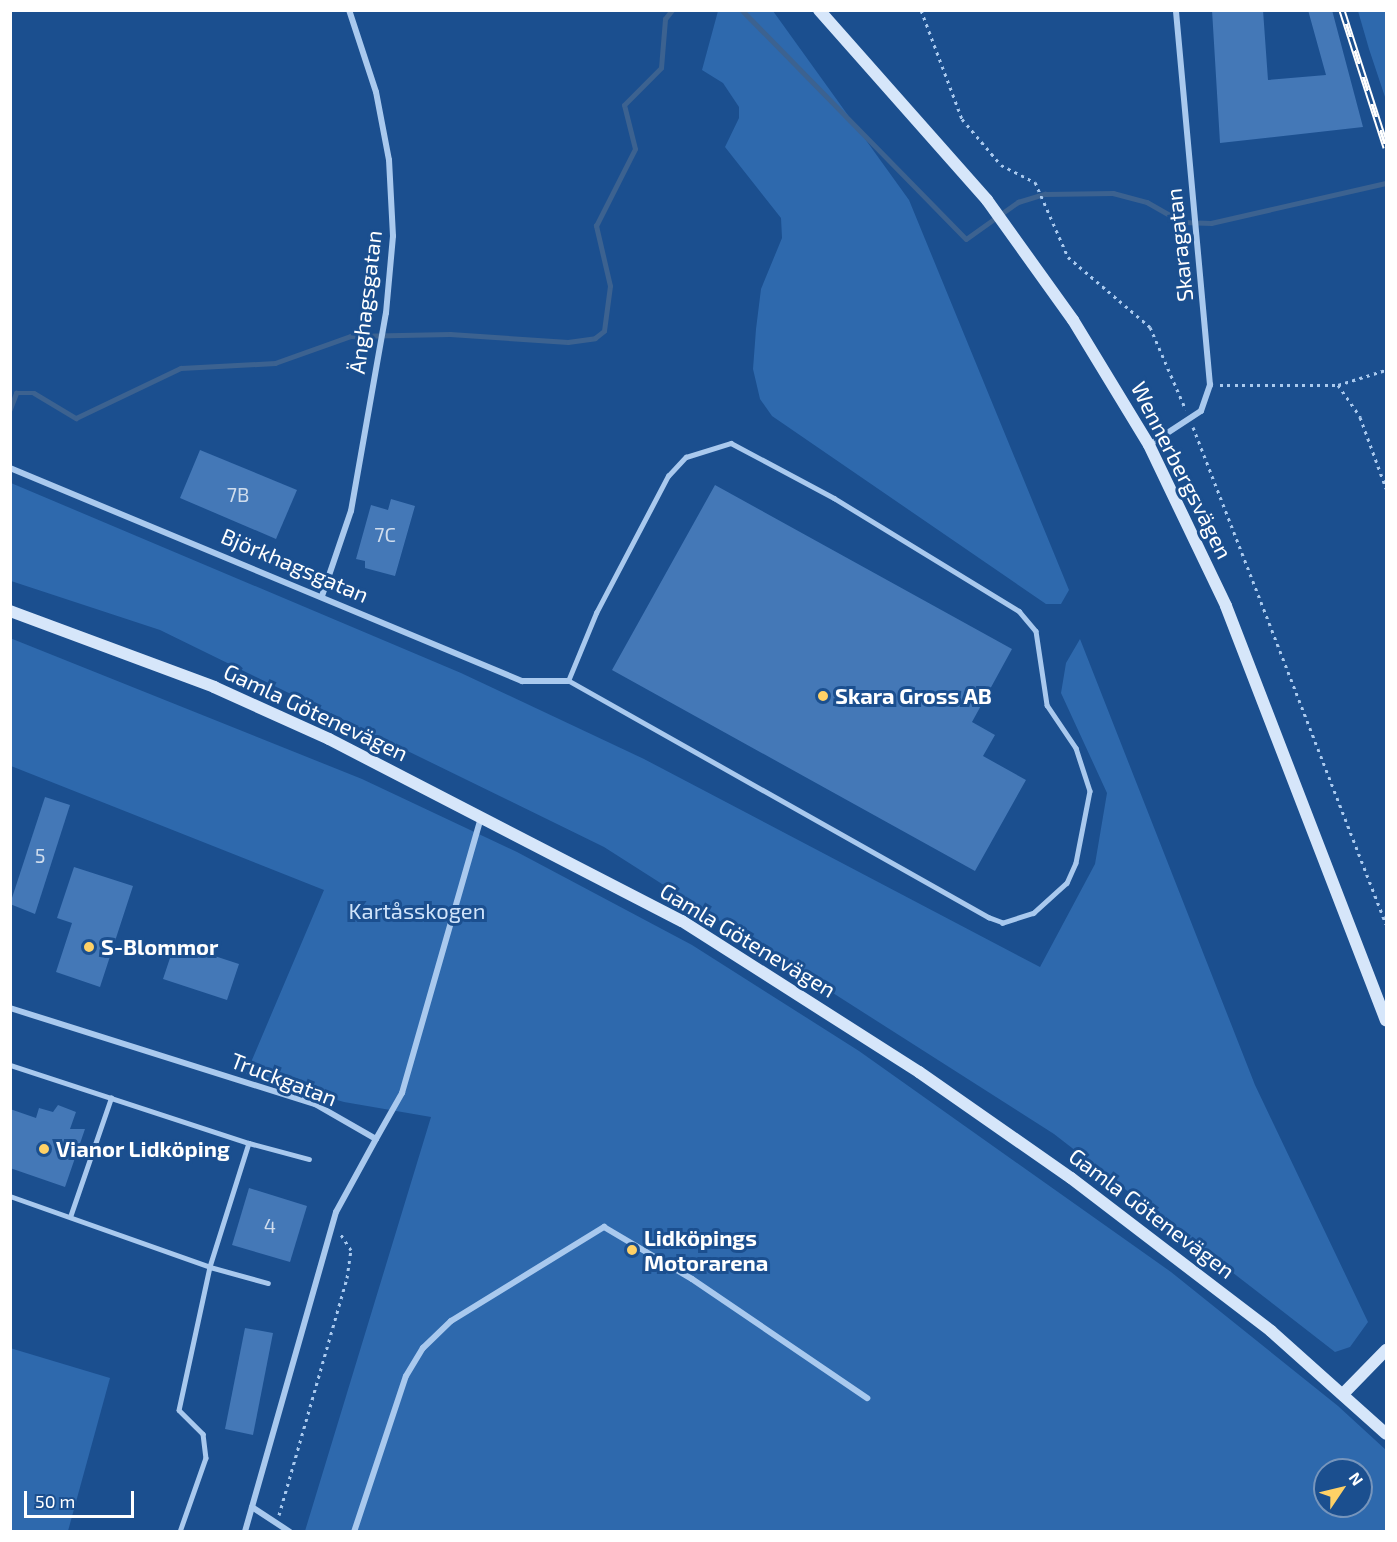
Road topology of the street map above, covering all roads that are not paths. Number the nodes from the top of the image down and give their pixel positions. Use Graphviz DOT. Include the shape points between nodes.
graph roads {
  1 [pos="350,10"];
  2 [pos="819,10"];
  3 [pos="1176,10"];
  4 [pos="1149,445"];
  5 [pos="10,468"];
  6 [pos="322,596"];
  7 [pos="10,611"];
  8 [pos="568,681"];
  9 [pos="482,814"];
  10 [pos="10,1008"];
  11 [pos="1386,1020"];
  12 [pos="10,1065"];
  13 [pos="111,1098"];
  14 [pos="376,1139"];
  15 [pos="249,1143"];
  16 [pos="309,1159"];
  17 [pos="10,1196"];
  18 [pos="70,1217"];
  19 [pos="210,1267"];
  20 [pos="268,1283"];
  21 [pos="1386,1350"];
  22 [pos="1343,1395"];
  23 [pos="867,1398"];
  24 [pos="1386,1434"];
  25 [pos="252,1507"];
  26 [pos="180,1532"];
  27 [pos="244,1532"];
  28 [pos="290,1532"];
  29 [pos="354,1532"];
  1 -- 6 [label="street, Änghagsgatan" via="376,92 389,160 393,236 367,431 351,511"];
  2 -- 4 [label="street, Wennerbergsvägen" via="987,200 1073,320"];
  3 -- 4 [label="street, Skaragatan" via="1210,385 1207,402 1190,421"];
  4 -- 11 [label="street, Wennerbergsvägen" via="1226,606"];
  5 -- 6 [label="street, Björkhagsgatan"];
  6 -- 8 [label="street, Björkhagsgatan" via="522,681"];
  7 -- 9 [label="street, Gamla Götenevägen" via="214,687"];
  8 -- 8 [label="lane" via="989,918 1003,923 1034,913 1067,883 1076,863 1090,791 1076,748 1047,705 1036,631 1019,611 749,450 711,445 686,457 668,476 596,613"];
  9 -- 14 [label="street" via="402,1093"];
  9 -- 22 [label="street, Gamla Götenevägen" via="682,921 919,1072 1148,1234"];
  10 -- 14 [label="street, Truckgatan" via="315,1104"];
  12 -- 13 [label="lane"];
  13 -- 15 [label="lane"];
  13 -- 18 [label="lane"];
  14 -- 25 [label="street" via="332,1225"];
  15 -- 16 [label="lane"];
  15 -- 19 [label="lane"];
  17 -- 18 [label="lane"];
  18 -- 19 [label="lane"];
  19 -- 20 [label="lane"];
  19 -- 26 [label="lane" via="179,1410 203,1434 206,1458"];
  21 -- 22 [label="street"];
  22 -- 24 [label="street, Gamla Götenevägen"];
  23 -- 29 [label="street" via="692,1279 604,1227 451,1321 423,1348 406,1376"];
  25 -- 27 [label="street"];
  25 -- 28 [label="street"];
}
